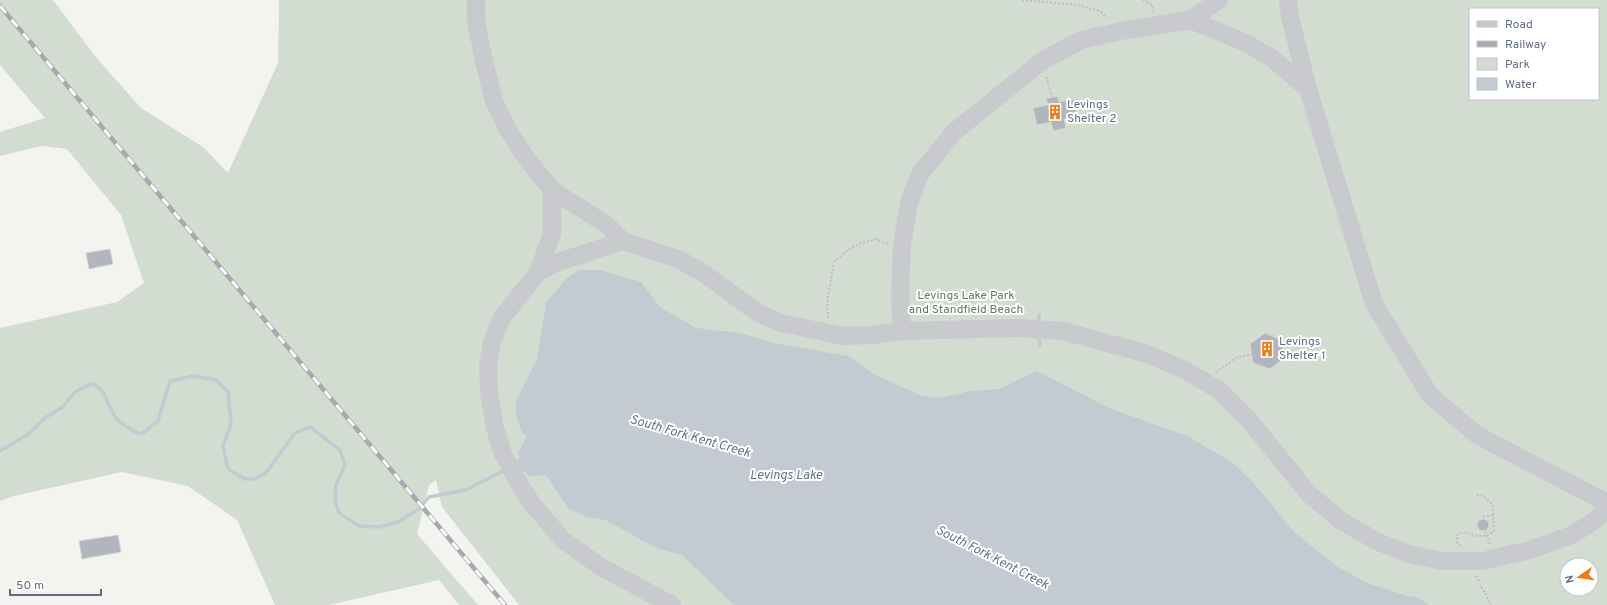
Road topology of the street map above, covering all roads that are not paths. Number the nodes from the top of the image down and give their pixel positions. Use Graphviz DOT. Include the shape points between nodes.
graph roads {
  1 [pos="476,0"];
  2 [pos="1219,0"];
  3 [pos="1288,0"];
  4 [pos="1190,20"];
  5 [pos="1308,89"];
  6 [pos="552,190"];
  7 [pos="623,241"];
  8 [pos="538,272"];
  9 [pos="902,331"];
  10 [pos="1607,503"];
  11 [pos="1607,509"];
  12 [pos="672,605"];
  1 -- 6 [label="lane" via="476,20 494,101 526,158"];
  2 -- 4 [label="lane"];
  3 -- 5 [label="lane"];
  4 -- 5 [label="lane" via="1244,42 1273,59"];
  4 -- 9 [label="lane" via="1081,40 1042,61 954,132 920,174 909,203 902,245"];
  5 -- 10 [label="lane" via="1374,304 1430,394 1477,435"];
  6 -- 7 [label="lane" via="607,225"];
  6 -- 8 [label="lane" via="552,234"];
  7 -- 8 [label="lane" via="555,263"];
  7 -- 9 [label="lane" via="678,259 702,272 758,313 781,323 843,336"];
  8 -- 12 [label="lane" via="501,319 492,342 488,366 489,393 503,454 533,505 563,540 602,567"];
  9 -- 11 [label="lane" via="1019,328 1063,331 1144,353 1185,370 1220,391 1249,420 1309,494 1340,520 1376,542 1409,554 1442,561 1484,561 1526,551 1572,535"];
}
